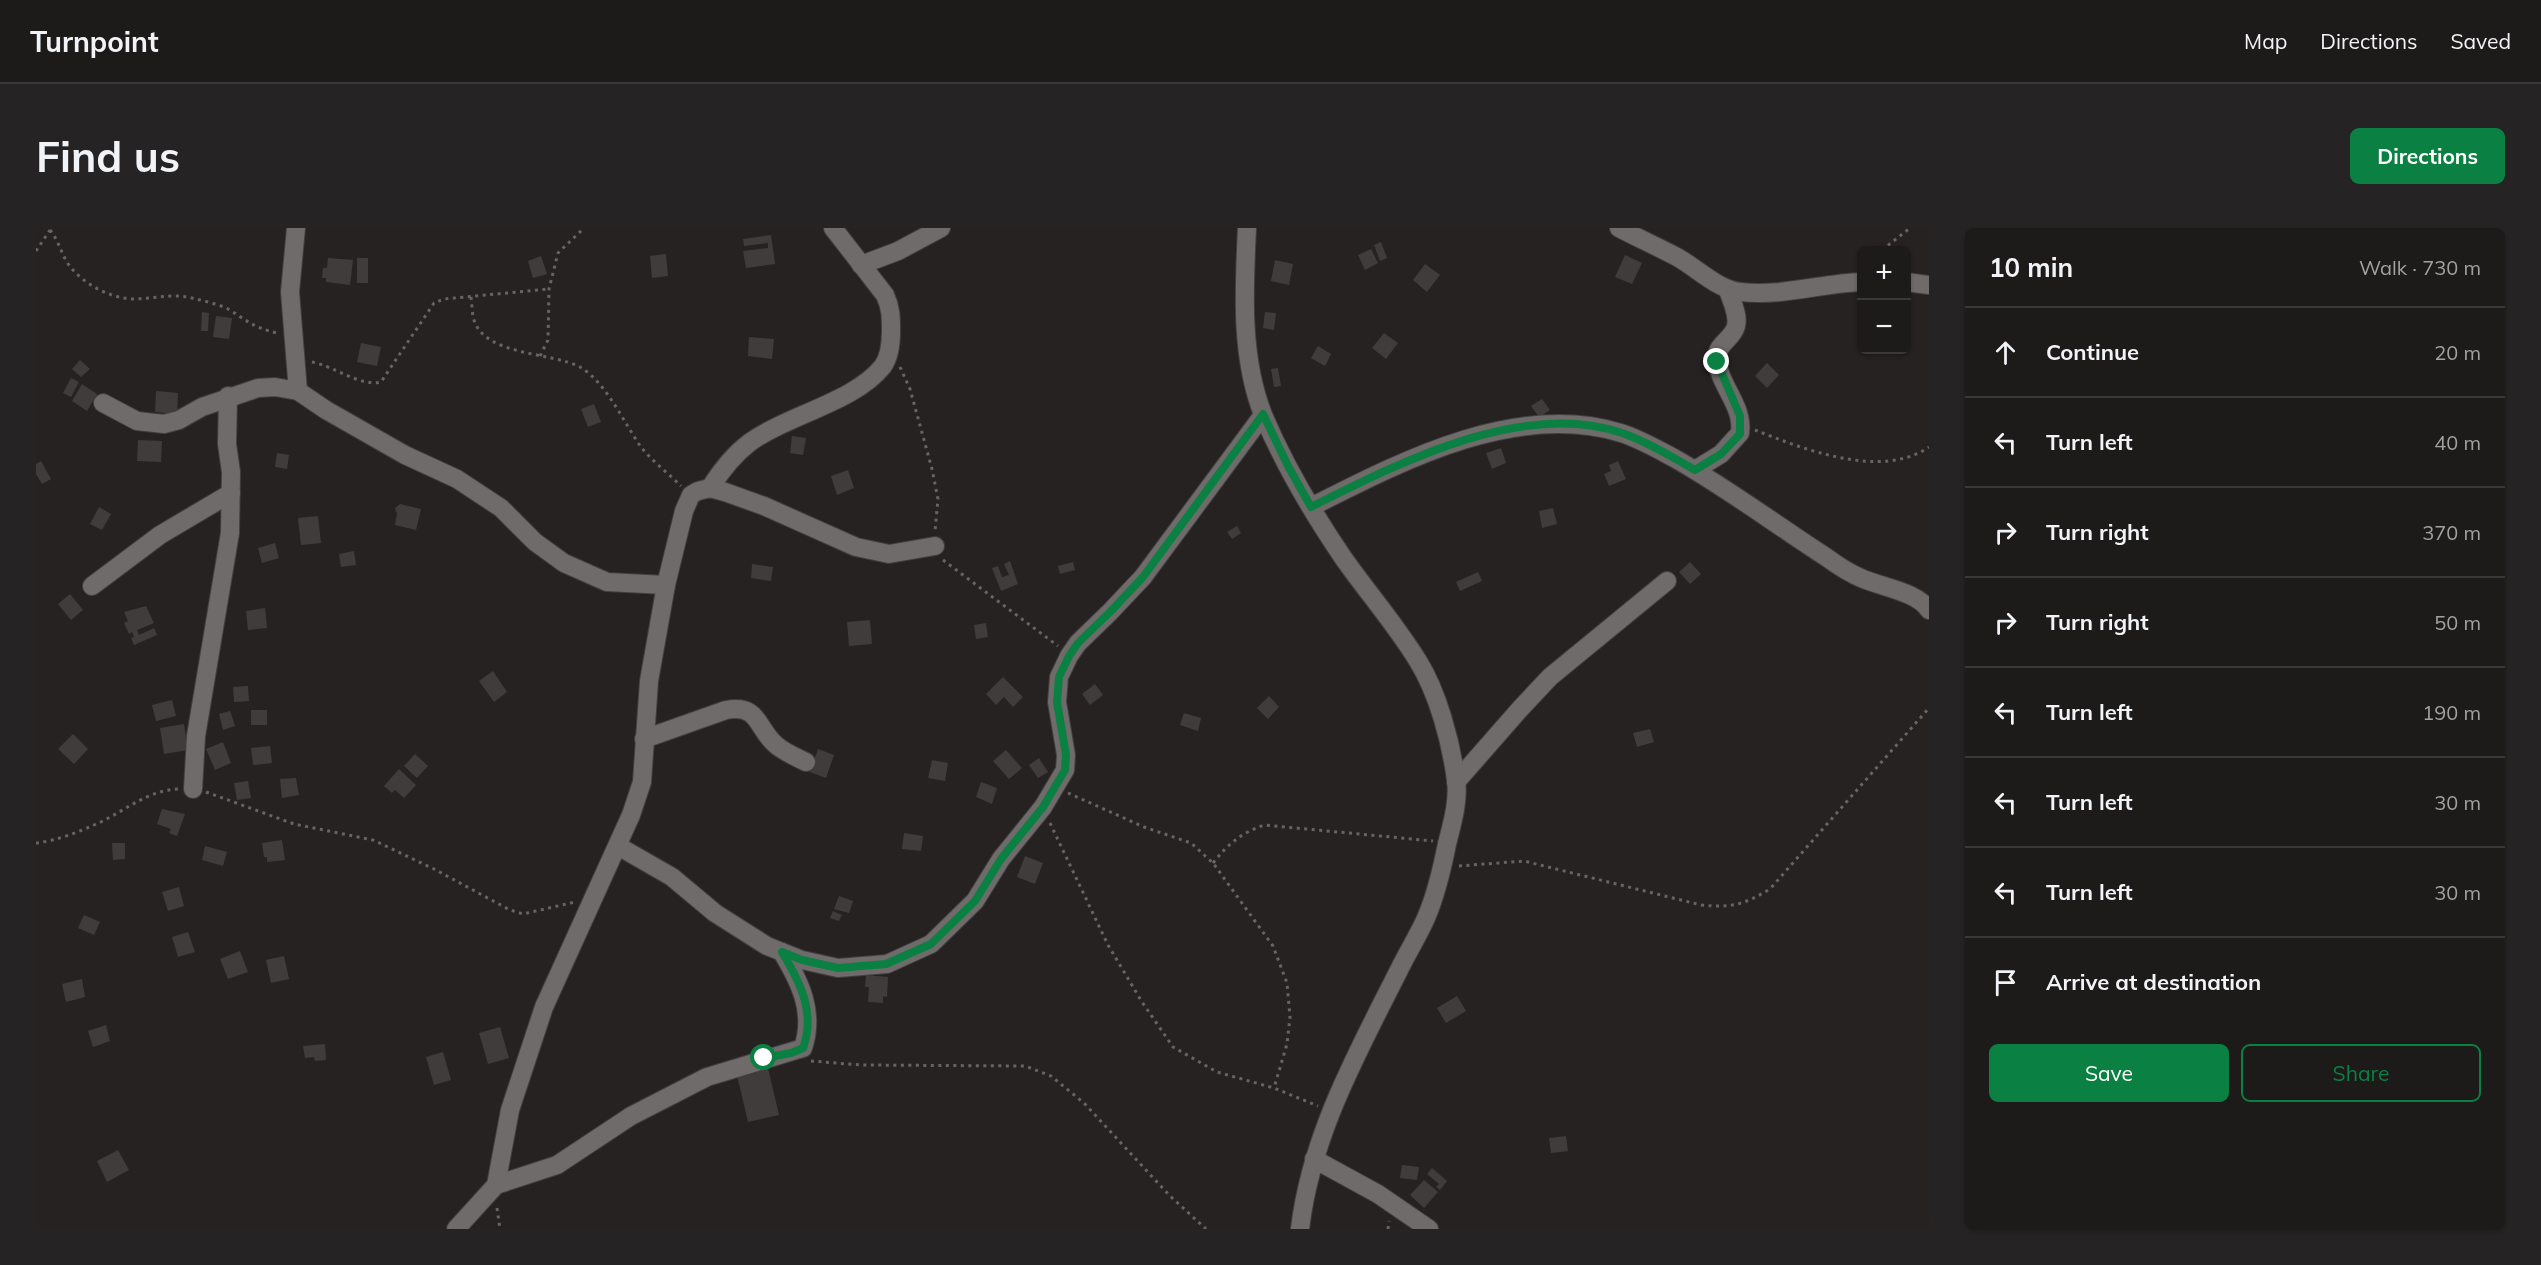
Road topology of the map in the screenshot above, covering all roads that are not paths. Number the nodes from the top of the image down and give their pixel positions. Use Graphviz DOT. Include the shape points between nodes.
graph roads {
  1 [pos="296,228"];
  2 [pos="833,228"];
  3 [pos="941,228"];
  4 [pos="1247,228"];
  5 [pos="1618,228"];
  6 [pos="861,265"];
  7 [pos="1857,282"];
  8 [pos="1911,283"];
  9 [pos="1929,285"];
  10 [pos="1728,290"];
  11 [pos="298,391"];
  12 [pos="228,396"];
  13 [pos="103,403"];
  14 [pos="1263,414"];
  15 [pos="1695,470"];
  16 [pos="710,488"];
  17 [pos="231,493"];
  18 [pos="1311,507"];
  19 [pos="935,546"];
  20 [pos="1667,581"];
  21 [pos="666,585"];
  22 [pos="92,586"];
  23 [pos="1929,610"];
  24 [pos="644,739"];
  25 [pos="806,762"];
  26 [pos="1456,783"];
  27 [pos="193,789"];
  28 [pos="618,846"];
  29 [pos="782,952"];
  30 [pos="1314,1159"];
  31 [pos="496,1185"];
  32 [pos="456,1229"];
  33 [pos="1300,1229"];
  34 [pos="1429,1229"];
  1 -- 11 [label="street" via="290,292"];
  2 -- 6 [label="street"];
  3 -- 6 [label="street"];
  4 -- 14 [label="street" via="1246,328"];
  5 -- 10 [label="street" via="1678,258"];
  6 -- 16 [label="street" via="891,308 891,346 884,364 863,385 750,442 723,468"];
  7 -- 10 [label="street" via="1755,293"];
  8 -- 9 [label="street"];
  10 -- 15 [label="street" via="1736,327 1717,356 1740,416 1740,434"];
  11 -- 12 [label="street" via="258,388"];
  11 -- 21 [label="street" via="405,455 457,479 501,508 535,542 564,563 608,582"];
  12 -- 13 [label="street" via="165,424 137,421"];
  12 -- 17 [label="street"];
  14 -- 18 [label="street"];
  14 -- 29 [label="street" via="1143,577 1069,656 1059,677 1057,702 1065,770 975,901 931,944 886,964 838,968"];
  15 -- 18 [label="street" via="1621,433 1586,425 1532,425 1460,441 1413,457"];
  15 -- 23 [label="street" via="1859,578 1911,596"];
  16 -- 19 [label="street" via="764,506 856,547 889,554"];
  16 -- 21 [label="street" via="691,495"];
  17 -- 22 [label="street" via="160,535"];
  17 -- 27 [label="street" via="230,533 196,736"];
  18 -- 26 [label="street" via="1419,663 1439,710"];
  20 -- 26 [label="street" via="1550,677"];
  21 -- 24 [label="street" via="649,681"];
  24 -- 25 [label="street" via="739,708 753,714 776,745"];
  24 -- 28 [label="street" via="642,782"];
  26 -- 30 [label="street" via="1448,842 1427,917 1331,1111"];
  28 -- 29 [label="street" via="672,878 715,913"];
  28 -- 31 [label="street" via="544,1007 510,1110"];
  29 -- 31 [label="street" via="800,982 809,1024 803,1048 708,1077 631,1116 557,1165"];
  30 -- 33 [label="street" via="1304,1193"];
  30 -- 34 [label="street" via="1378,1194"];
  31 -- 32 [label="street"];
}
